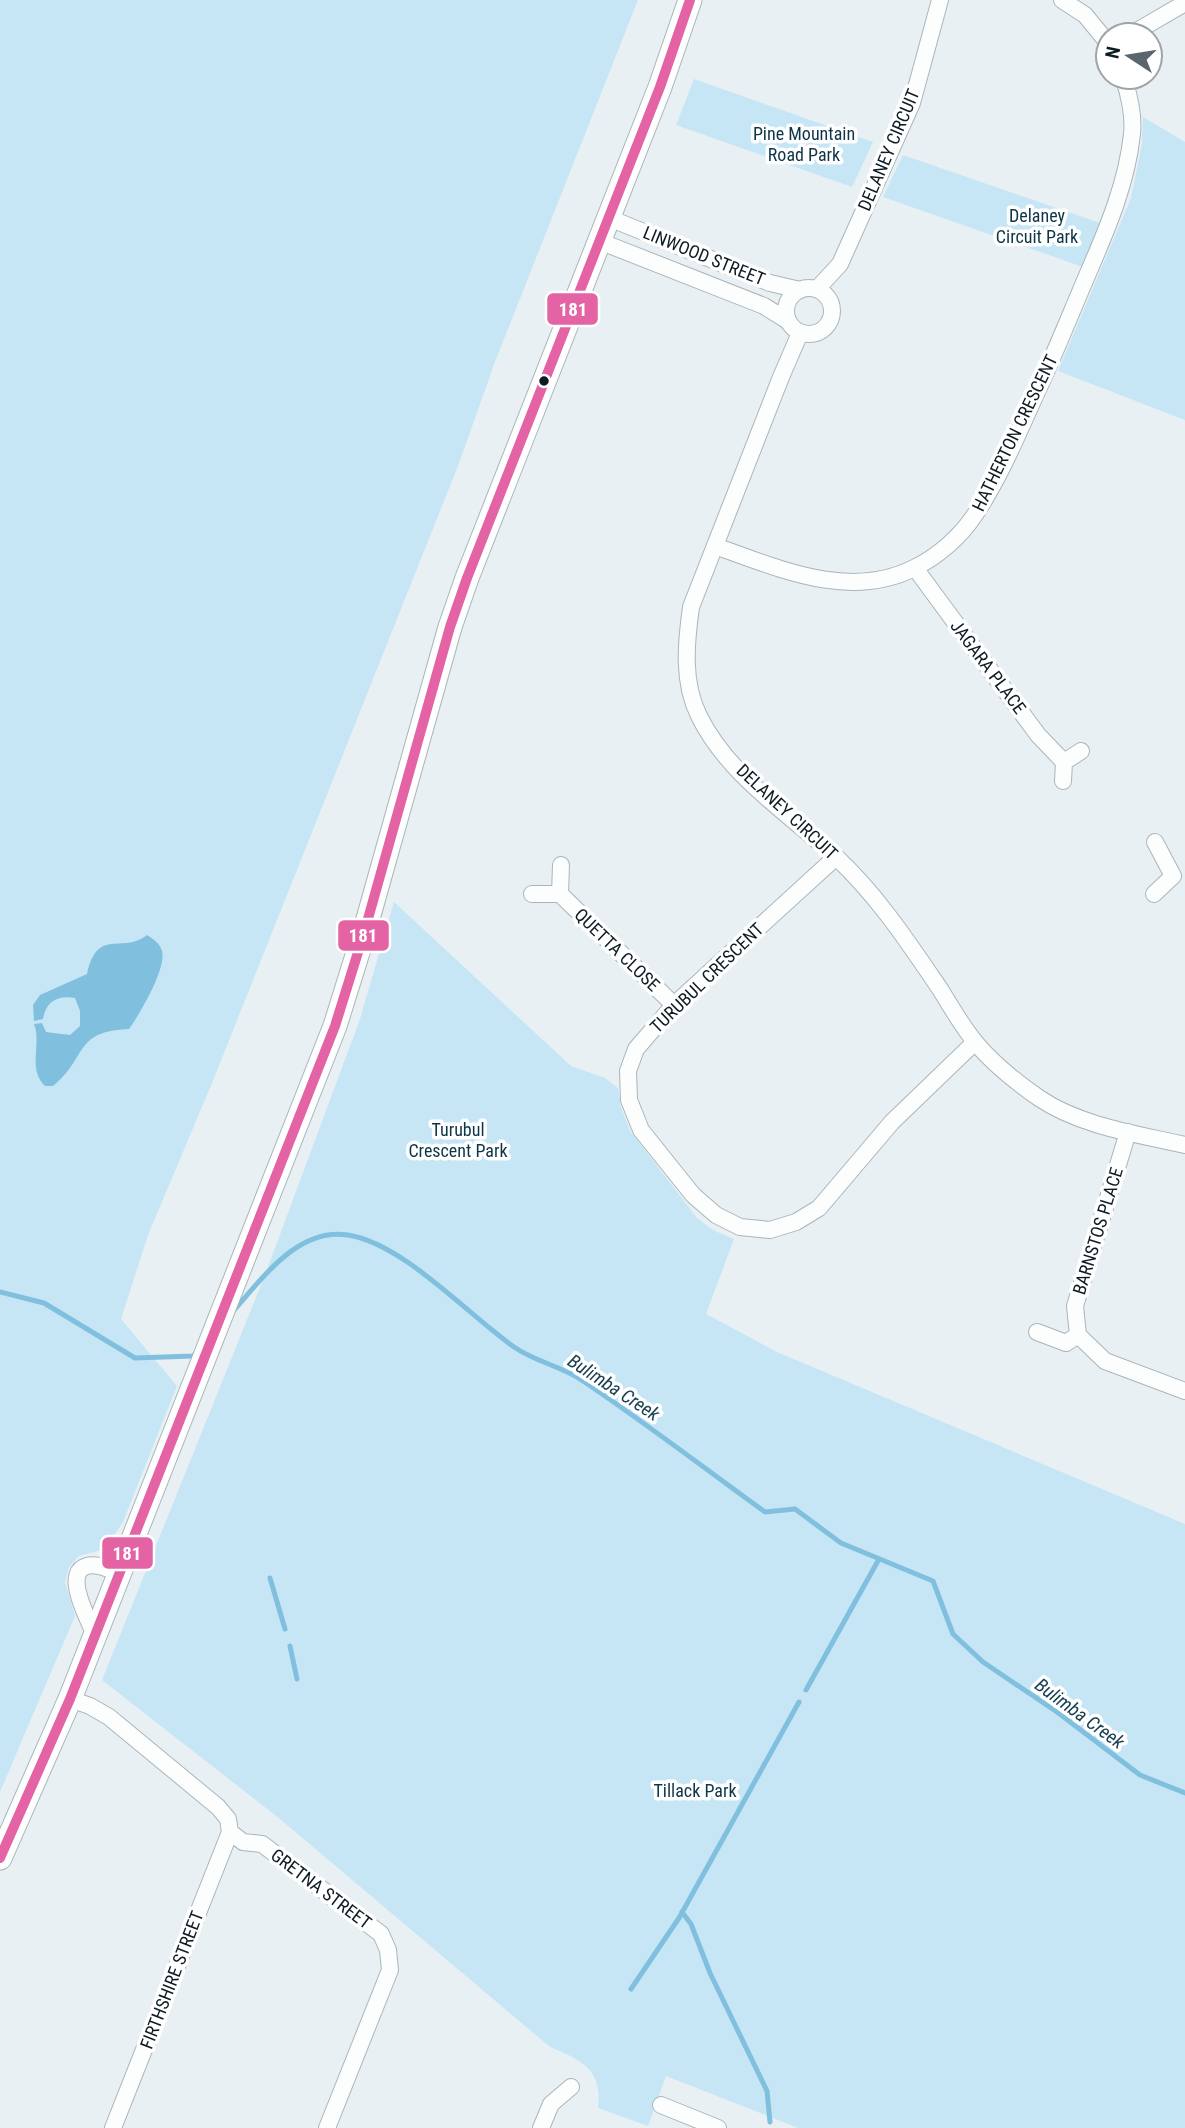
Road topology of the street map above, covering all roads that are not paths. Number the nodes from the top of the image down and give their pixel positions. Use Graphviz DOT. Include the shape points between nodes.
graph roads {
  1 [pos="690,0"];
  2 [pos="940,0"];
  3 [pos="1062,0"];
  4 [pos="1185,1"];
  5 [pos="1153,21"];
  6 [pos="1094,27"];
  7 [pos="1128,91"];
  8 [pos="609,218"];
  9 [pos="599,241"];
  10 [pos="809,290"];
  11 [pos="788,321"];
  12 [pos="800,333"];
  13 [pos="715,546"];
  14 [pos="915,568"];
  15 [pos="1081,751"];
  16 [pos="1064,762"];
  17 [pos="1063,781"];
  18 [pos="1155,842"];
  19 [pos="836,857"];
  20 [pos="561,865"];
  21 [pos="1179,878"];
  22 [pos="532,894"];
  23 [pos="559,894"];
  24 [pos="1154,894"];
  25 [pos="674,1005"];
  26 [pos="975,1042"];
  27 [pos="1128,1132"];
  28 [pos="1185,1144"];
  29 [pos="1037,1332"];
  30 [pos="1078,1335"];
  31 [pos="1185,1391"];
  32 [pos="120,1573"];
  33 [pos="95,1635"];
  34 [pos="70,1699"];
  35 [pos="230,1832"];
  36 [pos="0,1858"];
  37 [pos="571,2087"];
  38 [pos="661,2105"];
  39 [pos="113,2128"];
  40 [pos="327,2128"];
  41 [pos="541,2128"];
  42 [pos="718,2128"];
  1 -- 8 [label="main road"];
  2 -- 10 [label="street, DELANEY CIRCUIT" via="912,103 840,264"];
  3 -- 6 [label="street"];
  4 -- 5 [label="street"];
  7 -- 14 [label="street, HATHERTON CRESCENT" via="1133,131 1127,167 1060,340 1005,461 974,516 960,534"];
  8 -- 9 [label="main road"];
  8 -- 10 [label="street, LINWOOD STREET" via="770,283"];
  9 -- 11 [label="street, LINWOOD STREET" via="764,306"];
  9 -- 32 [label="main road" via="462,591 349,982"];
  10 -- 11 [label="street" via="793,295"];
  10 -- 12 [label="street" via="825,294 831,319 818,332"];
  11 -- 12 [label="street"];
  12 -- 13 [label="street, DELANEY CIRCUIT"];
  13 -- 14 [label="street, HATHERTON CRESCENT" via="813,578 856,584"];
  13 -- 19 [label="street, DELANEY CIRCUIT" via="691,607 686,643 689,688 698,714 715,744 757,788"];
  14 -- 16 [label="street, JAGARA PLACE" via="1038,735"];
  15 -- 16 [label="street"];
  16 -- 17 [label="street"];
  18 -- 21 [label="street"];
  19 -- 25 [label="street, TURUBUL CRESCENT"];
  19 -- 26 [label="street, DELANEY CIRCUIT" via="882,906"];
  20 -- 23 [label="street, QUETTA CLOSE"];
  21 -- 24 [label="street"];
  22 -- 23 [label="street, QUETTA CLOSE"];
  23 -- 25 [label="street, QUETTA CLOSE"];
  25 -- 26 [label="street, TURUBUL CRESCENT" via="636,1049 628,1071 629,1100 641,1130 694,1195 716,1215 740,1227 770,1230 819,1208 892,1122"];
  26 -- 27 [label="street, DELANEY CIRCUIT" via="1042,1100 1080,1118"];
  27 -- 28 [label="street, DELANEY CIRCUIT"];
  27 -- 30 [label="street, BARNSTOS PLACE" via="1075,1306"];
  29 -- 30 [label="street" via="1066,1343"];
  30 -- 31 [label="street" via="1105,1361"];
  32 -- 33 [label="main road"];
  32 -- 33 [label="street" via="96,1566 80,1570 77,1594"];
  33 -- 34 [label="main road"];
  34 -- 35 [label="street" via="109,1717 208,1799 228,1819"];
  34 -- 36 [label="main road"];
  35 -- 39 [label="street, FIRTHSHIRE STREET"];
  35 -- 40 [label="street, GRETNA STREET" via="243,1842 262,1844 381,1934 388,1950 390,1970"];
  37 -- 41 [label="street" via="551,2104"];
  38 -- 42 [label="street"];
}
